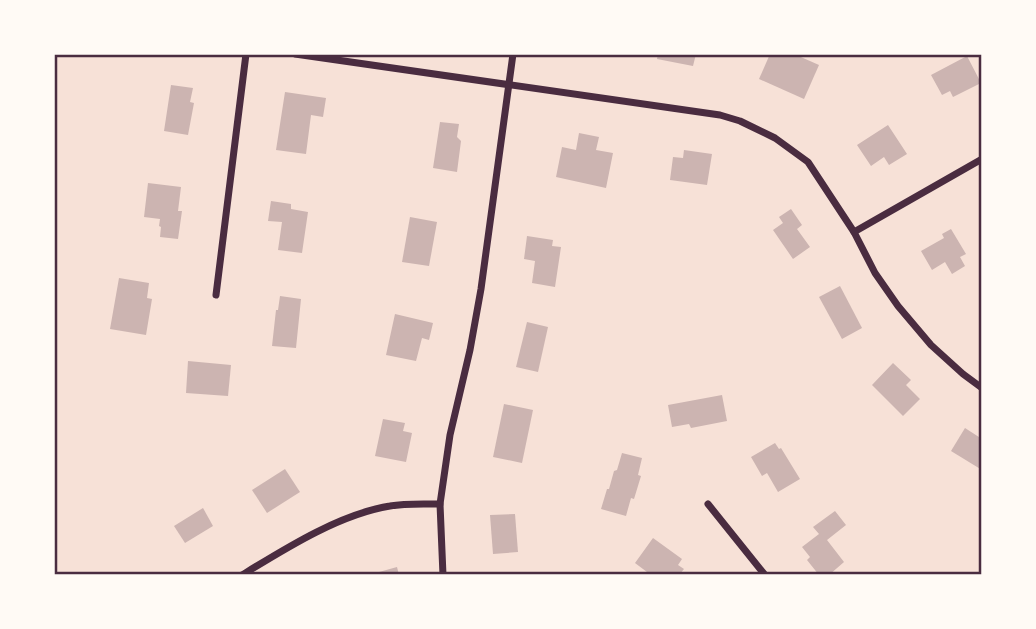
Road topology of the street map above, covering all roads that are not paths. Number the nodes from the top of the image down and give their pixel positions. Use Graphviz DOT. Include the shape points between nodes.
graph roads {
  1 [pos="246,54"];
  2 [pos="295,54"];
  3 [pos="513,54"];
  4 [pos="509,86"];
  5 [pos="982,159"];
  6 [pos="855,232"];
  7 [pos="216,295"];
  8 [pos="982,388"];
  9 [pos="440,503"];
  10 [pos="708,504"];
  11 [pos="242,575"];
  12 [pos="443,575"];
  13 [pos="765,575"];
  1 -- 7 [label="street"];
  2 -- 4 [label="street"];
  3 -- 4 [label="street"];
  4 -- 6 [label="street" via="740,121 775,138 808,162"];
  4 -- 9 [label="street" via="481,289"];
  5 -- 6 [label="street"];
  6 -- 8 [label="street" via="898,306 931,345"];
  9 -- 11 [label="street" via="391,506 342,520"];
  9 -- 12 [label="street"];
  10 -- 13 [label="street"];
}
